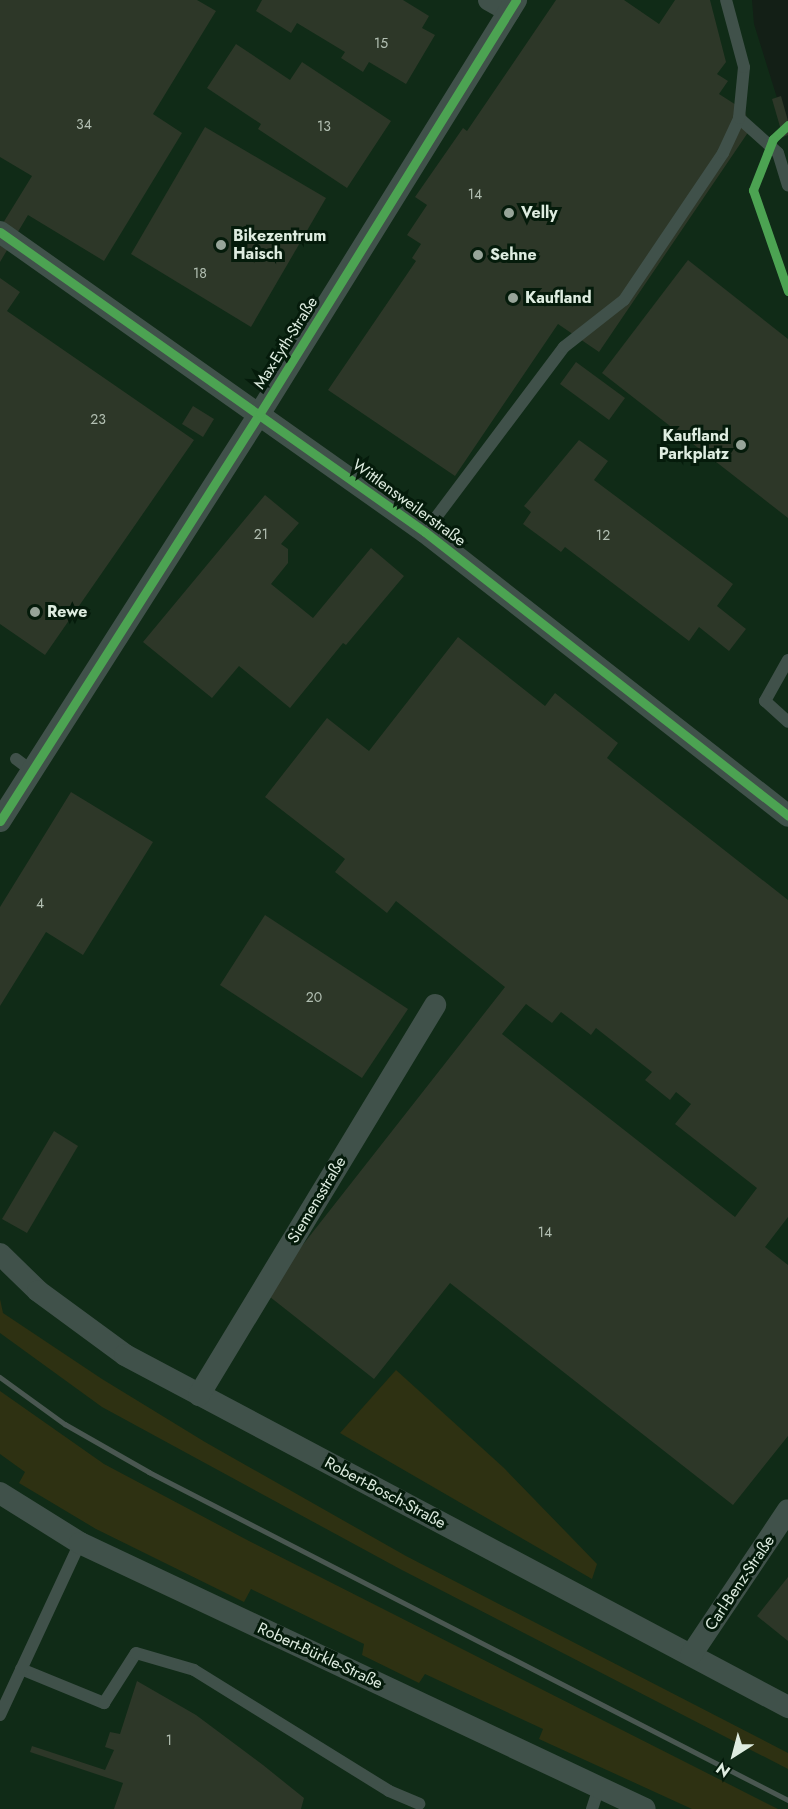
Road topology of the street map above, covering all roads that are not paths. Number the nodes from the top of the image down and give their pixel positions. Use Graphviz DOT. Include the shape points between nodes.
graph roads {
  1 [pos="489,0"];
  2 [pos="726,0"];
  3 [pos="512,6"];
  4 [pos="739,118"];
  5 [pos="788,186"];
  6 [pos="0,232"];
  7 [pos="260,413"];
  8 [pos="425,532"];
  9 [pos="788,660"];
  10 [pos="788,722"];
  11 [pos="787,813"];
  12 [pos="0,821"];
  13 [pos="435,1005"];
  14 [pos="0,1254"];
  15 [pos="199,1395"];
  16 [pos="0,1493"];
  17 [pos="788,1510"];
  18 [pos="80,1543"];
  19 [pos="691,1655"];
  20 [pos="21,1669"];
  21 [pos="788,1707"];
  22 [pos="0,1715"];
  23 [pos="599,1787"];
  24 [pos="419,1804"];
  25 [pos="592,1809"];
  26 [pos="645,1809"];
  1 -- 3 [label="street"];
  2 -- 4 [label="lane" via="744,67"];
  3 -- 7 [label="street, Max-Eyth-Straße"];
  4 -- 5 [label="lane" via="778,153"];
  4 -- 8 [label="lane" via="723,153 624,300 564,347"];
  6 -- 7 [label="street, Wittlensweilerstraße"];
  7 -- 8 [label="street, Wittlensweilerstraße"];
  7 -- 12 [label="street, Max-Eyth-Straße" via="24,765"];
  8 -- 11 [label="street, Wittlensweilerstraße"];
  9 -- 10 [label="lane" via="765,701"];
  13 -- 15 [label="street, Siemensstraße"];
  14 -- 15 [label="street, Robert-Bosch-Straße" via="38,1291 125,1355"];
  15 -- 19 [label="street, Robert-Bosch-Straße"];
  16 -- 18 [label="street, Robert-Bürkle-Straße"];
  17 -- 19 [label="street, Carl-Benz-Straße"];
  18 -- 20 [label="lane"];
  18 -- 23 [label="street, Robert-Bürkle-Straße"];
  19 -- 21 [label="street, Robert-Bosch-Straße"];
  20 -- 22 [label="lane"];
  20 -- 24 [label="lane" via="104,1703 136,1653 194,1670 389,1791"];
  23 -- 25 [label="lane"];
  23 -- 26 [label="street, Robert-Bürkle-Straße"];
}
